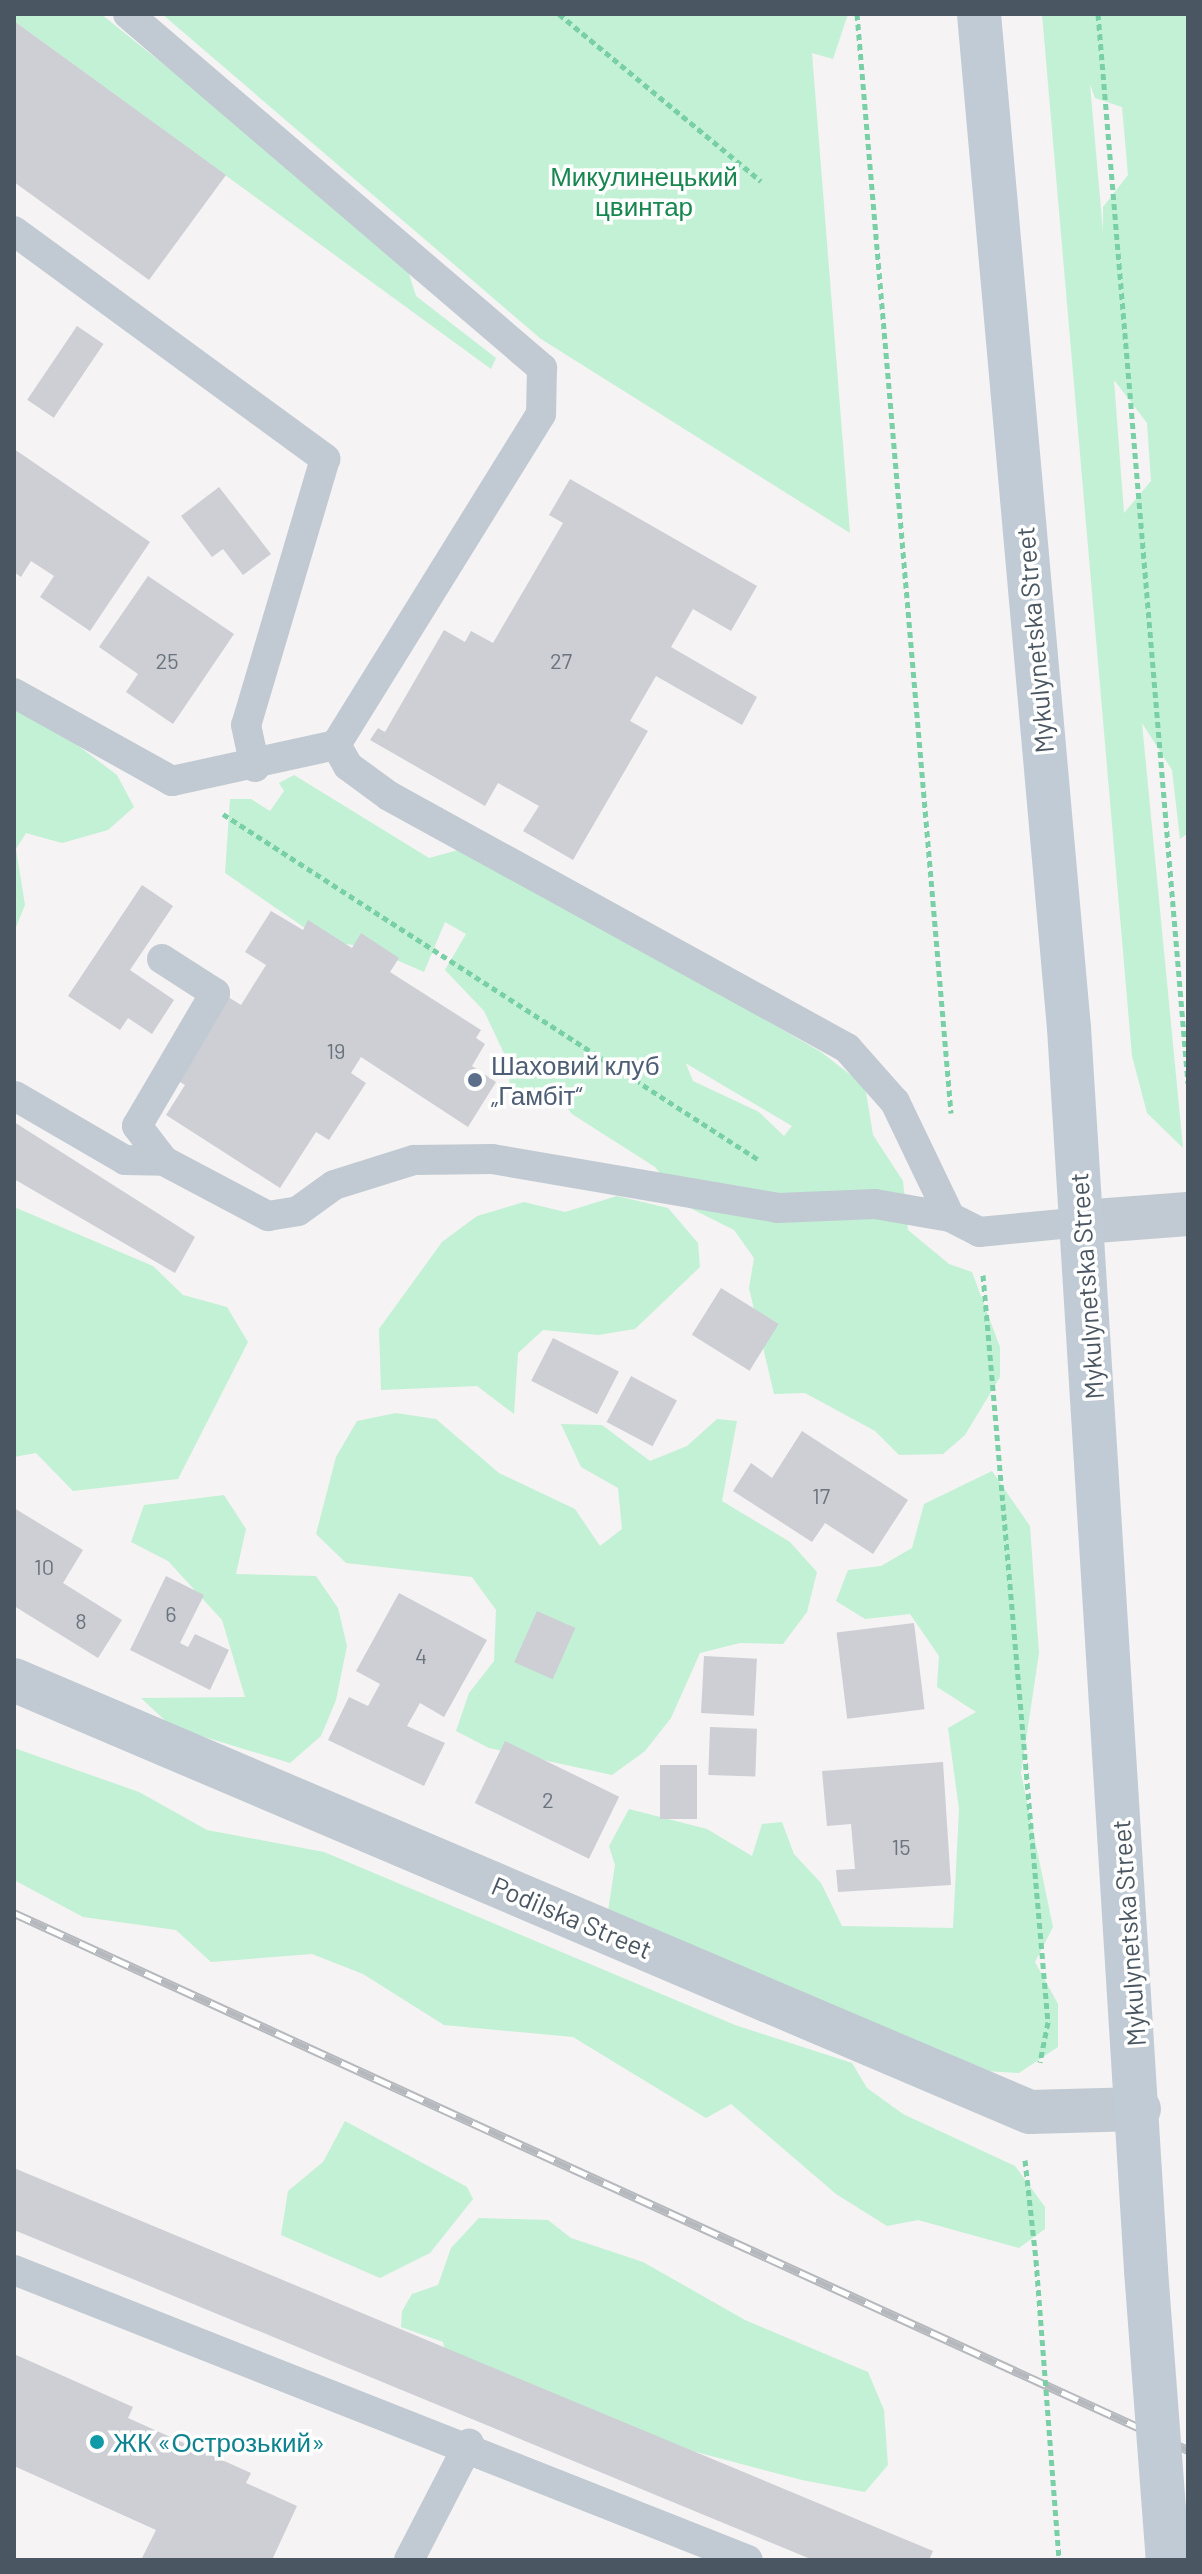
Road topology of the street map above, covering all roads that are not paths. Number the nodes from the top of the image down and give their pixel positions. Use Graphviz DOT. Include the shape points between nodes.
graph roads {
  1 [pos="128,14"];
  2 [pos="979,14"];
  3 [pos="14,231"];
  4 [pos="14,693"];
  5 [pos="336,745"];
  6 [pos="255,767"];
  7 [pos="162,959"];
  8 [pos="15,1096"];
  9 [pos="164,1161"];
  10 [pos="1188,1214"];
  11 [pos="950,1217"];
  12 [pos="1082,1222"];
  13 [pos="14,1680"];
  14 [pos="1139,2109"];
  15 [pos="14,2270"];
  16 [pos="469,2444"];
  17 [pos="409,2560"];
  18 [pos="748,2560"];
  19 [pos="1168,2560"];
  1 -- 5 [label="lane" via="542,368 541,414"];
  2 -- 12 [label="main road, Mykulynetska Street"];
  3 -- 6 [label="lane" via="325,459 246,725"];
  4 -- 6 [label="lane" via="172,781"];
  5 -- 6 [label="lane"];
  5 -- 11 [label="lane" via="348,766 389,796 847,1048 895,1102"];
  7 -- 9 [label="lane" via="215,993 137,1126"];
  8 -- 9 [label="lane" via="125,1160"];
  9 -- 11 [label="lane" via="268,1216 298,1211 334,1185 414,1160 492,1159 778,1208 875,1204"];
  10 -- 12 [label="street"];
  11 -- 12 [label="lane" via="979,1232"];
  12 -- 14 [label="main road, Mykulynetska Street"];
  13 -- 14 [label="street, Podilska Street" via="1030,2112"];
  14 -- 19 [label="main road, Mykulynetska Street, bridge"];
  15 -- 16 [label="lane"];
  16 -- 17 [label="lane"];
  16 -- 18 [label="lane"];
}
